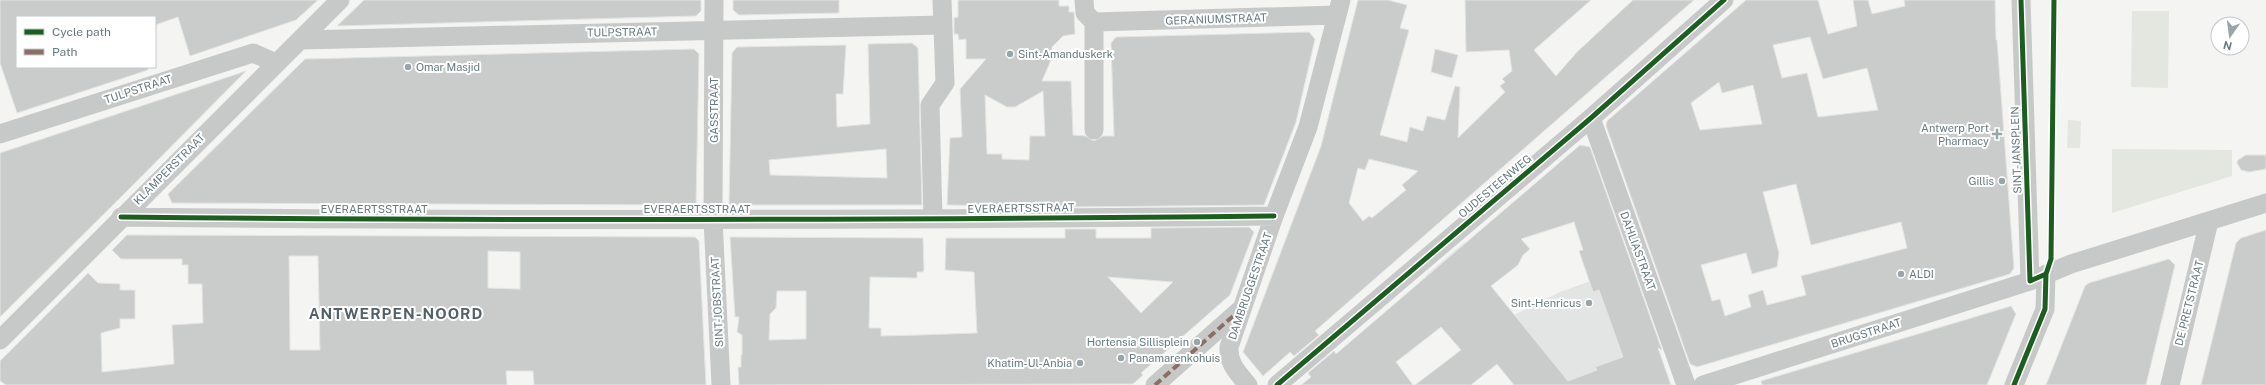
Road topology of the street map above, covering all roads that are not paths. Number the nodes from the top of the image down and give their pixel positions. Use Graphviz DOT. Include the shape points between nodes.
graph roads {
  1 [pos="340,0"];
  2 [pos="714,0"];
  3 [pos="942,0"];
  4 [pos="1084,0"];
  5 [pos="1724,0"];
  6 [pos="2021,0"];
  7 [pos="1340,8"];
  8 [pos="1094,22"];
  9 [pos="943,25"];
  10 [pos="714,30"];
  11 [pos="301,40"];
  12 [pos="276,63"];
  13 [pos="1591,118"];
  14 [pos="1094,130"];
  15 [pos="0,134"];
  16 [pos="2266,203"];
  17 [pos="1274,216"];
  18 [pos="121,217"];
  19 [pos="933,219"];
  20 [pos="713,220"];
  21 [pos="2209,221"];
  22 [pos="2038,277"];
  23 [pos="1241,309"];
  24 [pos="0,340"];
  25 [pos="721,385"];
  26 [pos="1155,385"];
  27 [pos="1248,385"];
  28 [pos="1277,385"];
  29 [pos="1686,385"];
  30 [pos="1703,385"];
  31 [pos="2014,385"];
  32 [pos="2170,385"];
  1 -- 11 [label="street, KLAMPERSTRAAT"];
  2 -- 10 [label="street, GASSTRAAT"];
  3 -- 9 [label="street"];
  4 -- 8 [label="street" via="1085,13"];
  5 -- 13 [label="street, OUDESTEENWEG"];
  6 -- 22 [label="street, SINT-JANSPLEIN"];
  7 -- 8 [label="street, GERANIUMSTRAAT"];
  7 -- 17 [label="street, DAMBRUGGESTRAAT" via="1308,127"];
  8 -- 14 [label="street"];
  9 -- 10 [label="street, TULPSTRAAT"];
  9 -- 19 [label="street" via="945,83 930,106"];
  10 -- 11 [label="street, TULPSTRAAT"];
  10 -- 20 [label="street, GASSTRAAT"];
  11 -- 12 [label="street, KLAMPERSTRAAT"];
  12 -- 15 [label="street, TULPSTRAAT" via="253,52"];
  12 -- 18 [label="street, KLAMPERSTRAAT"];
  13 -- 28 [label="street, OUDESTEENWEG"];
  13 -- 29 [label="street, DAHLIASTRAAT"];
  16 -- 21 [label="street"];
  17 -- 19 [label="street, EVERAERTSSTRAAT"];
  17 -- 23 [label="street, DAMBRUGGESTRAAT"];
  18 -- 20 [label="street, EVERAERTSSTRAAT"];
  18 -- 24 [label="street, KLAMPERSTRAAT"];
  19 -- 20 [label="street, EVERAERTSSTRAAT"];
  20 -- 25 [label="street, SINT-JOBSTRAAT"];
  21 -- 22 [label="street" via="2071,264"];
  21 -- 32 [label="street, DE PRETSTRAAT"];
  22 -- 30 [label="street, BRUGSTRAAT"];
  22 -- 31 [label="street, SINT-JANSPLEIN" via="2044,309"];
  23 -- 26 [label="street"];
  23 -- 27 [label="street, DAMBRUGGESTRAAT" via="1229,347 1229,357 1232,365"];
}
